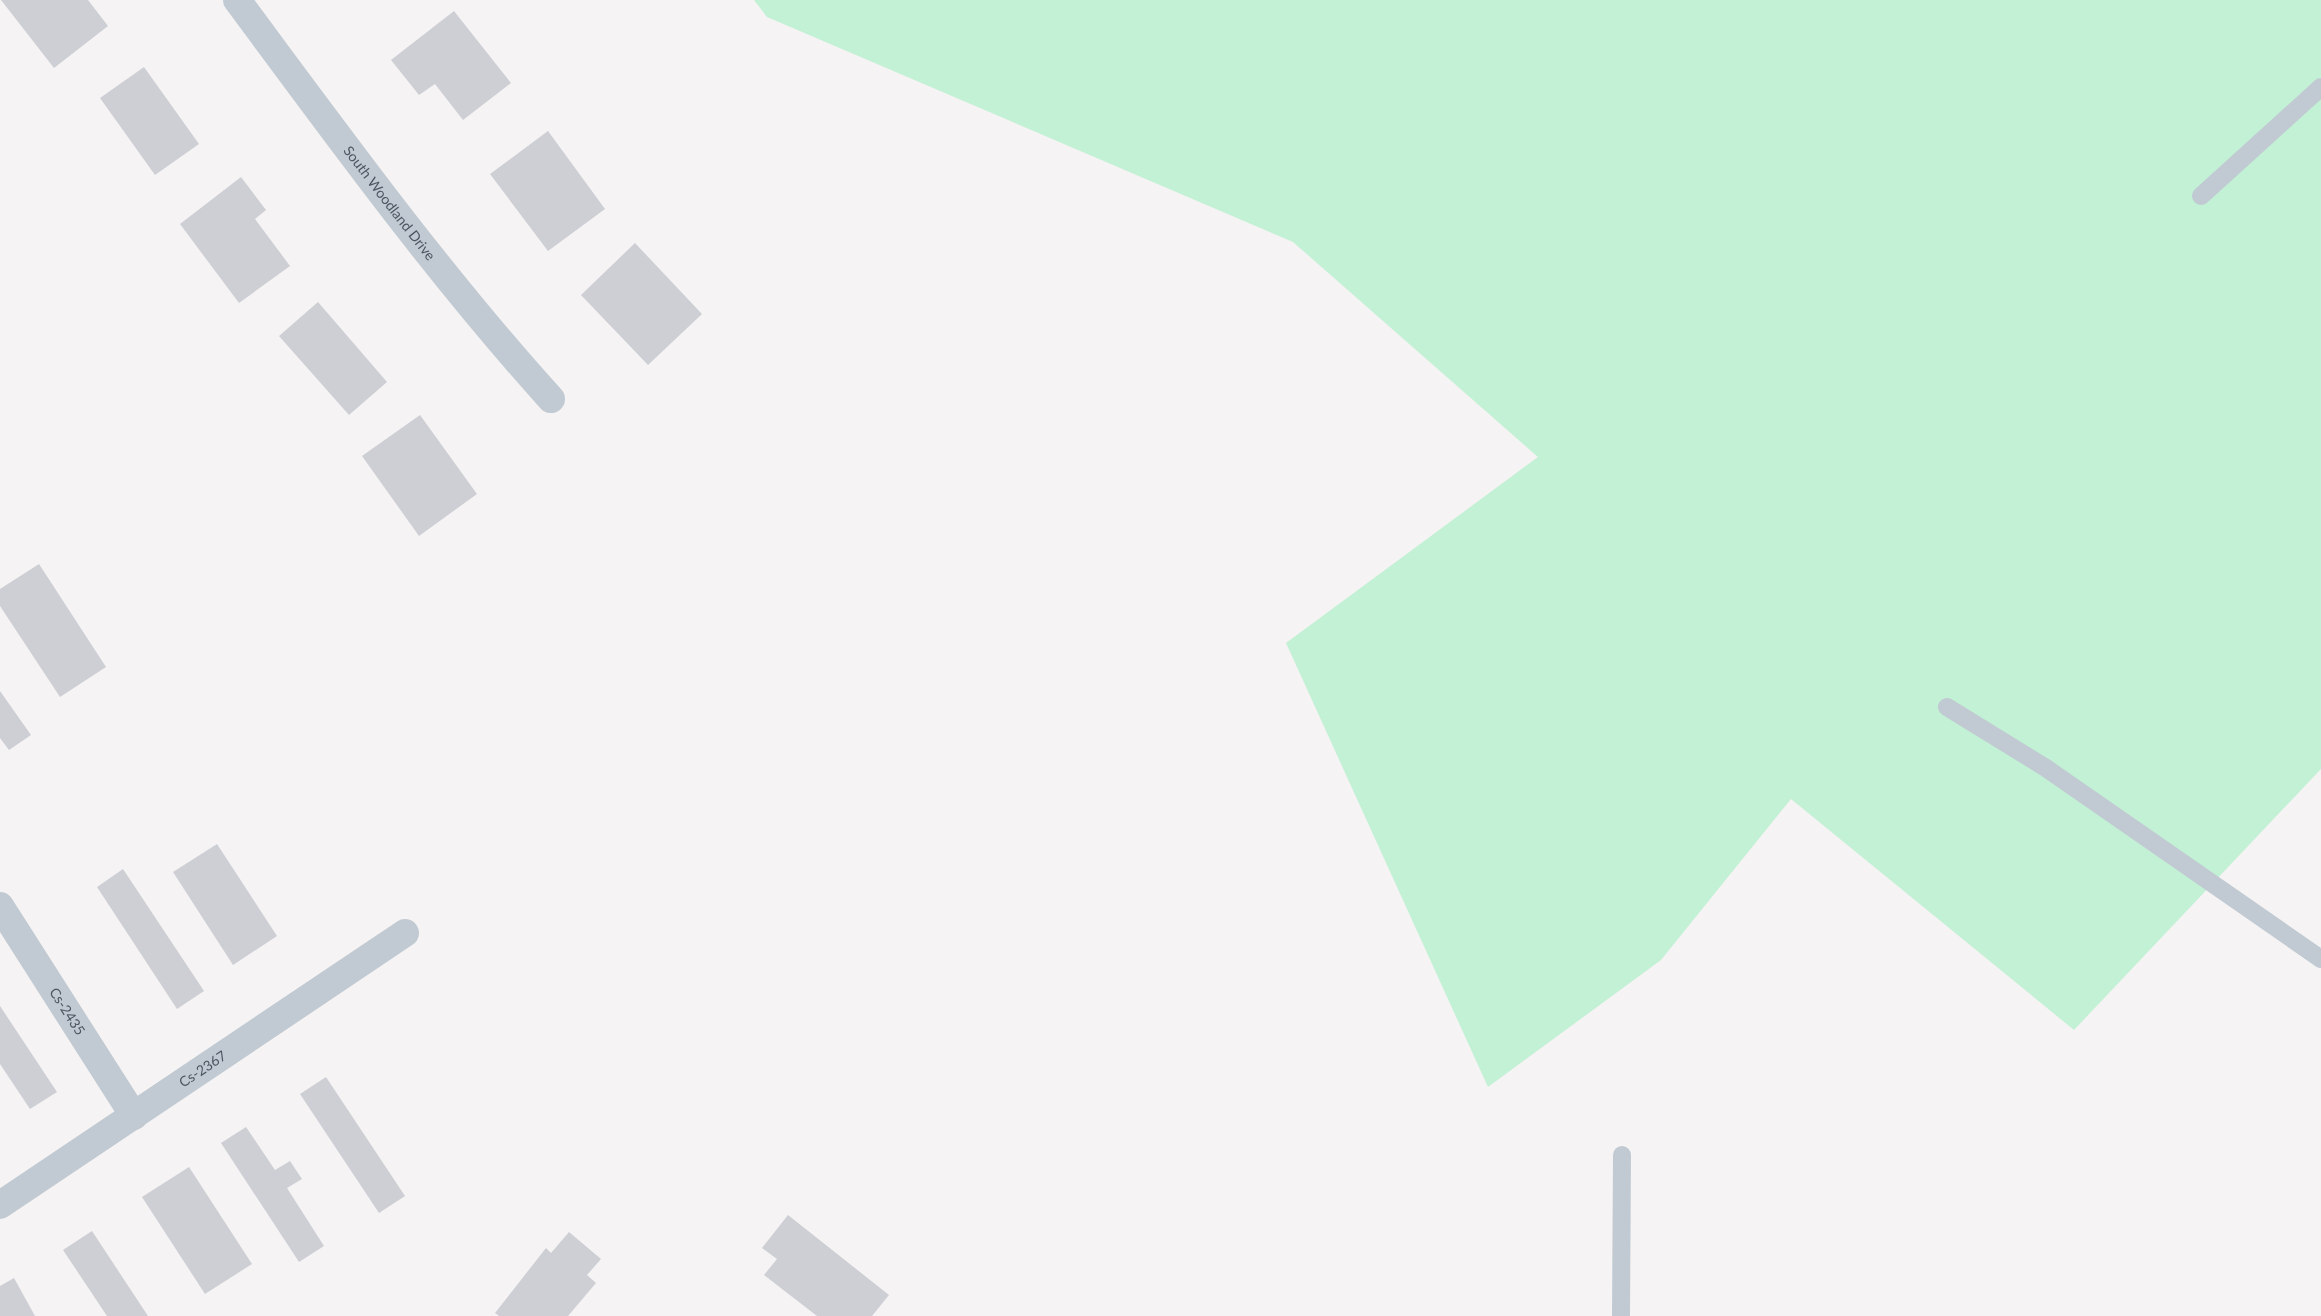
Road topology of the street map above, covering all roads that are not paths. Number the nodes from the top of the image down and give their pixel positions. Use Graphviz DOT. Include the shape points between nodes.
graph roads {
  1 [pos="238,0"];
  2 [pos="2321,87"];
  3 [pos="2201,196"];
  4 [pos="551,399"];
  5 [pos="1947,707"];
  6 [pos="0,906"];
  7 [pos="405,933"];
  8 [pos="2321,959"];
  9 [pos="134,1116"];
  10 [pos="1622,1155"];
  11 [pos="0,1205"];
  12 [pos="1621,1316"];
  1 -- 4 [label="street, South Woodland Drive" via="394,212 498,342"];
  2 -- 3 [label="lane"];
  5 -- 8 [label="lane" via="2046,768"];
  6 -- 9 [label="street, Cs-2435"];
  7 -- 9 [label="street, Cs-2367"];
  9 -- 11 [label="street, Cs-2367"];
  10 -- 12 [label="lane"];
}
